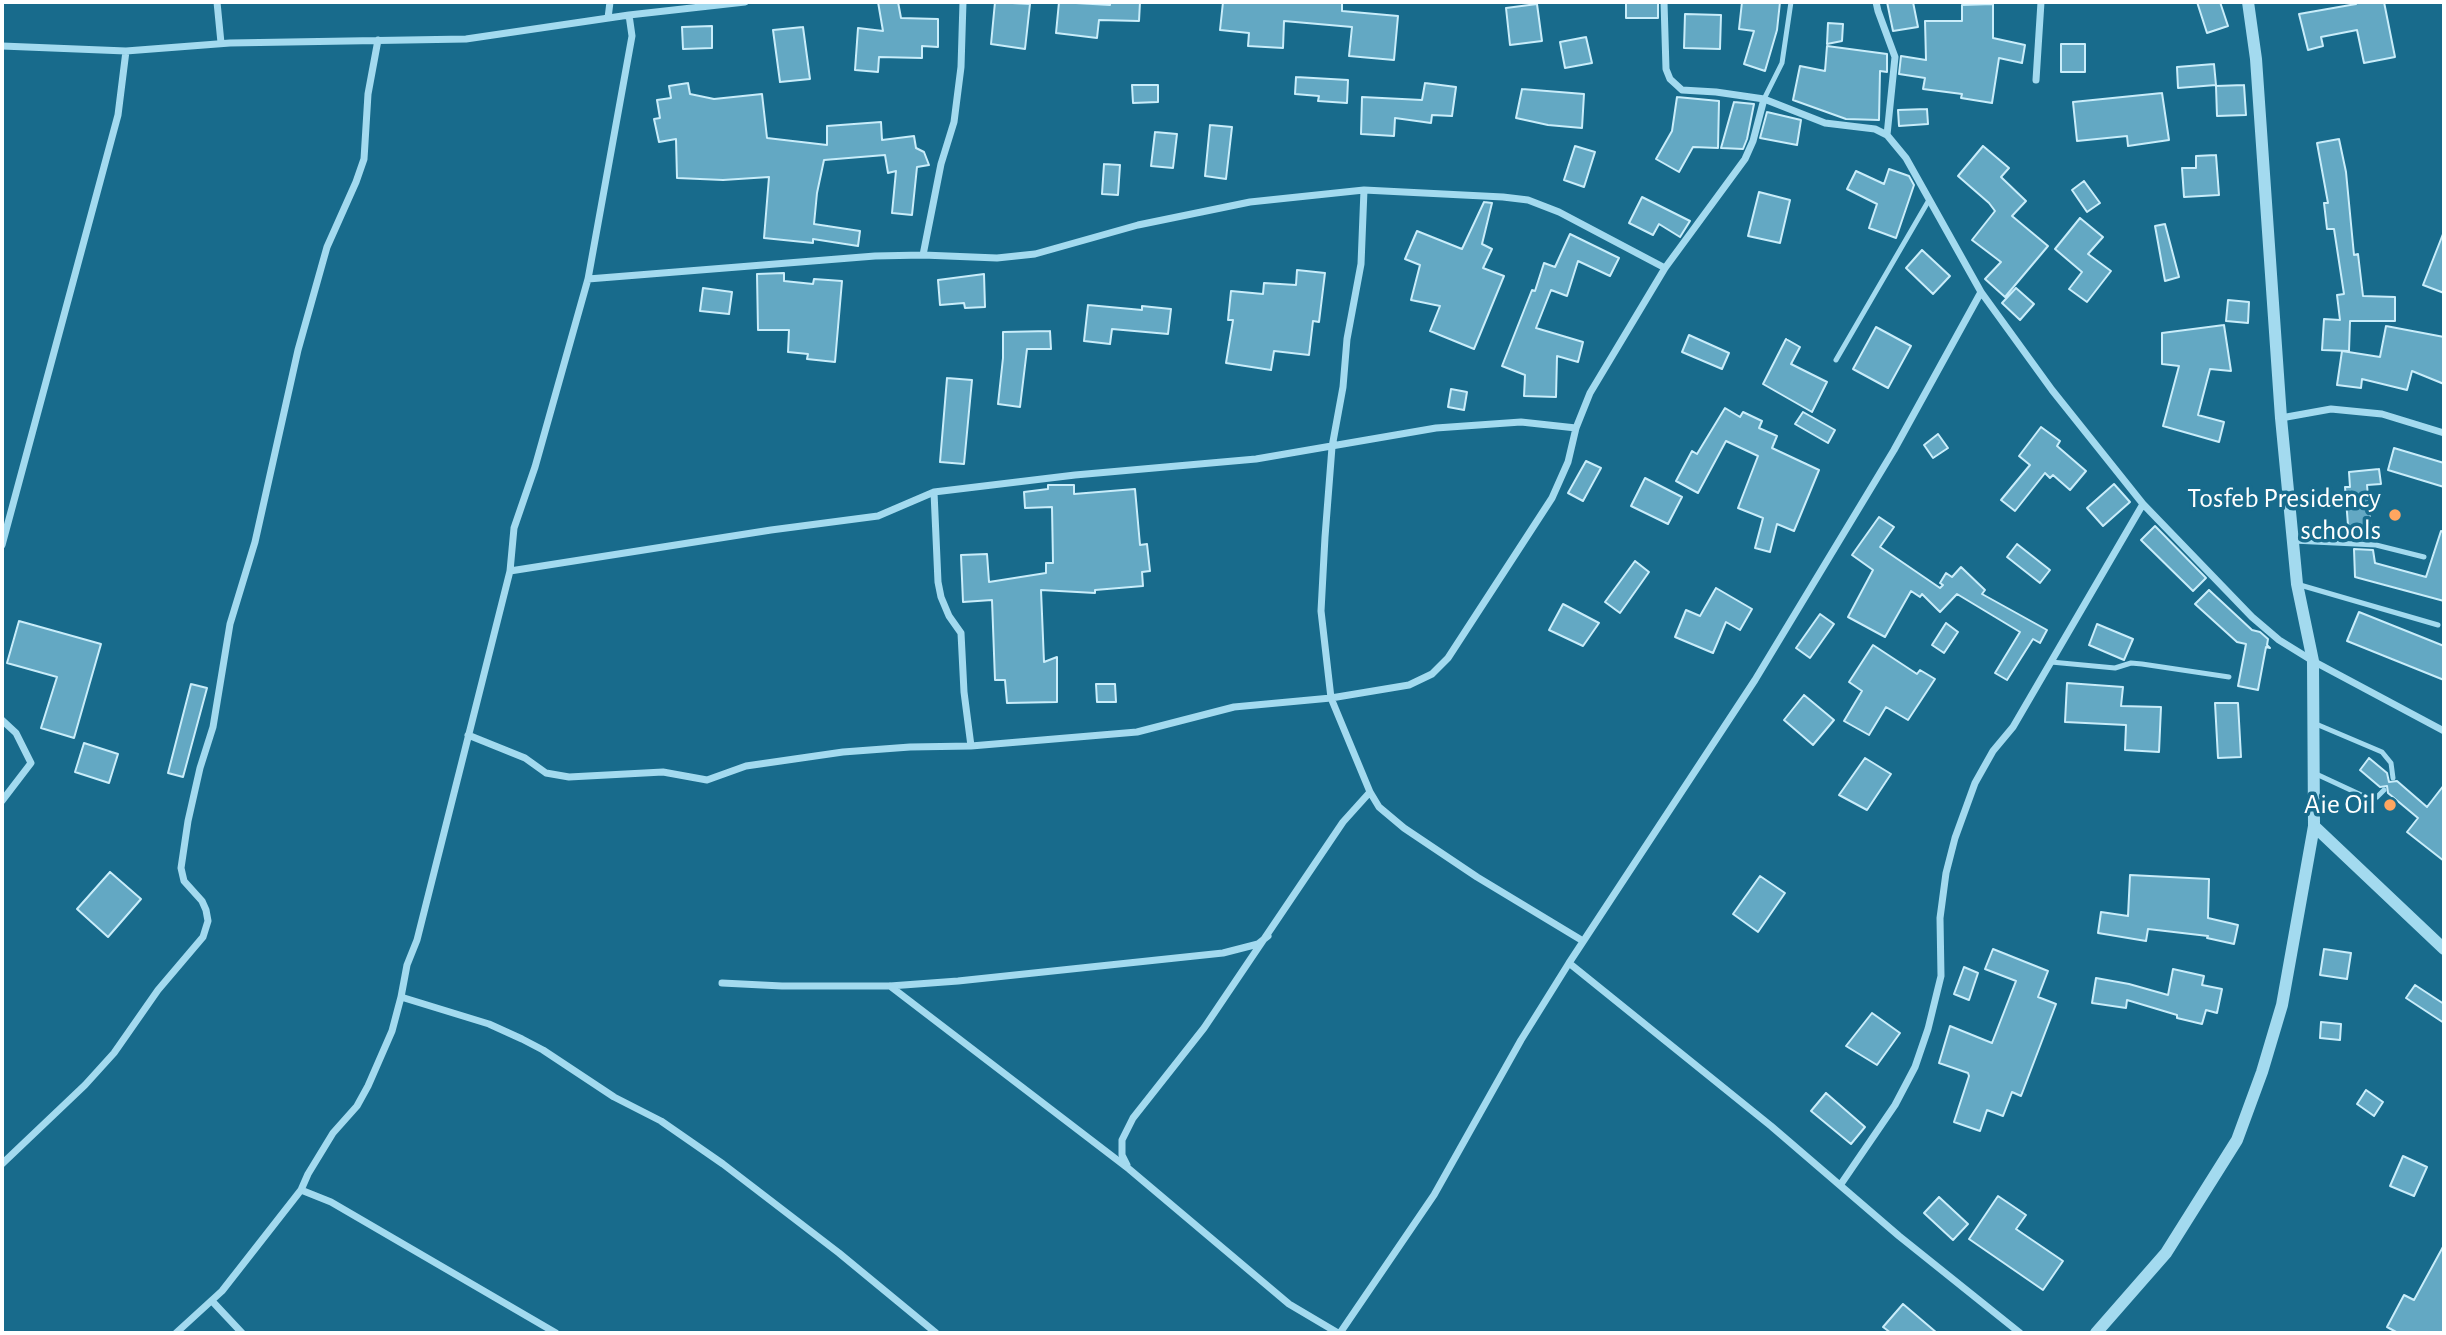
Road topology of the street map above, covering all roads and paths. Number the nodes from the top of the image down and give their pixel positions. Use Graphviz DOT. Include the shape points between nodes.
graph roads {
  1 [pos="217,2"];
  2 [pos="610,2"];
  3 [pos="745,2"];
  4 [pos="963,2"];
  5 [pos="1664,2"];
  6 [pos="1790,2"];
  7 [pos="1877,2"];
  8 [pos="2040,2"];
  9 [pos="2248,2"];
  10 [pos="629,15"];
  11 [pos="608,18"];
  12 [pos="379,40"];
  13 [pos="221,43"];
  14 [pos="2,46"];
  15 [pos="126,51"];
  16 [pos="2036,80"];
  17 [pos="1763,99"];
  18 [pos="1887,135"];
  19 [pos="1364,190"];
  20 [pos="1929,200"];
  21 [pos="923,254"];
  22 [pos="1665,268"];
  23 [pos="587,279"];
  24 [pos="1981,292"];
  25 [pos="1836,360"];
  26 [pos="2281,418"];
  27 [pos="1576,428"];
  28 [pos="2444,433"];
  29 [pos="1332,447"];
  30 [pos="934,492"];
  31 [pos="2143,504"];
  32 [pos="2293,541"];
  33 [pos="2,545"];
  34 [pos="2424,557"];
  35 [pos="510,571"];
  36 [pos="2297,584"];
  37 [pos="2438,625"];
  38 [pos="2313,661"];
  39 [pos="2051,662"];
  40 [pos="2230,677"];
  41 [pos="1331,698"];
  42 [pos="2,720"];
  43 [pos="2313,722"];
  44 [pos="2444,731"];
  45 [pos="468,735"];
  46 [pos="971,746"];
  47 [pos="2314,773"];
  48 [pos="2393,778"];
  49 [pos="2384,790"];
  50 [pos="1370,792"];
  51 [pos="2,801"];
  52 [pos="2314,826"];
  53 [pos="1268,936"];
  54 [pos="1583,941"];
  55 [pos="2444,949"];
  56 [pos="1569,963"];
  57 [pos="722,983"];
  58 [pos="890,986"];
  59 [pos="401,997"];
  60 [pos="2,1164"];
  61 [pos="1129,1169"];
  62 [pos="1840,1184"];
  63 [pos="301,1190"];
  64 [pos="212,1301"];
  65 [pos="176,1333"];
  66 [pos="242,1333"];
  67 [pos="556,1333"];
  68 [pos="936,1333"];
  69 [pos="1339,1333"];
  70 [pos="2020,1333"];
  71 [pos="2096,1333"];
  1 -- 13 [label="street"];
  2 -- 11 [label="street"];
  3 -- 10 [label="street"];
  4 -- 21 [label="street" via="954,122"];
  5 -- 17 [label="street" via="1670,79 1682,90"];
  6 -- 17 [label="lane" via="1782,62"];
  7 -- 18 [label="street" via="1895,57"];
  8 -- 16 [label="street"];
  9 -- 26 [label="street"];
  10 -- 11 [label="street"];
  10 -- 23 [label="street" via="632,36"];
  11 -- 12 [label="street" via="466,39"];
  12 -- 13 [label="street"];
  12 -- 60 [label="street" via="368,94 364,159 327,247 298,350 255,542 230,624 213,727 188,821 181,868 184,881 206,910 204,937 158,990 114,1053"];
  13 -- 15 [label="street"];
  14 -- 15 [label="street"];
  15 -- 33 [label="street" via="118,115"];
  17 -- 18 [label="street" via="1825,123 1875,129"];
  17 -- 22 [label="street" via="1745,159"];
  18 -- 20 [label="street"];
  19 -- 21 [label="street" via="1250,202 1138,225 1035,254 997,258"];
  19 -- 22 [label="street" via="1528,201 1559,212"];
  19 -- 29 [label="street" via="1362,264"];
  20 -- 24 [label="street"];
  20 -- 25 [label="lane"];
  21 -- 23 [label="street"];
  22 -- 27 [label="street" via="1590,393"];
  23 -- 35 [label="street" via="514,528"];
  24 -- 31 [label="street"];
  24 -- 54 [label="street" via="1894,450 1755,680"];
  26 -- 28 [label="street" via="2331,409 2382,414"];
  26 -- 32 [label="street"];
  27 -- 29 [label="street" via="1521,422 1436,428"];
  27 -- 41 [label="street" via="1552,498 1448,658 1432,674 1409,685"];
  29 -- 30 [label="street"];
  29 -- 41 [label="street" via="1321,611"];
  30 -- 35 [label="street" via="878,516"];
  30 -- 46 [label="street" via="938,582 949,616 961,634"];
  31 -- 38 [label="street" via="2252,617"];
  31 -- 39 [label="street"];
  32 -- 34 [label="lane" via="2376,545"];
  32 -- 36 [label="street"];
  35 -- 45 [label="street"];
  36 -- 37 [label="lane"];
  36 -- 38 [label="street"];
  38 -- 43 [label="street"];
  38 -- 44 [label="street"];
  39 -- 40 [label="lane" via="2115,668 2131,663"];
  39 -- 62 [label="street" via="1975,783 1955,838 1941,898 1941,976 1915,1067 1895,1105"];
  41 -- 46 [label="street" via="1234,707 1136,732"];
  41 -- 50 [label="street"];
  42 -- 51 [label="street" via="16,733 31,763"];
  43 -- 47 [label="street"];
  43 -- 48 [label="lane" via="2382,752 2391,763"];
  45 -- 46 [label="street" via="525,758 546,773 569,777 663,772 707,780 746,766 786,759"];
  45 -- 59 [label="street"];
  47 -- 49 [label="lane" via="2370,799"];
  47 -- 52 [label="street"];
  50 -- 53 [label="street" via="1335,833"];
  50 -- 54 [label="street" via="1379,807 1404,828"];
  52 -- 55 [label="street"];
  52 -- 71 [label="street" via="2282,1005 2237,1140 2166,1253"];
  53 -- 58 [label="street" via="1223,953"];
  53 -- 61 [label="street" via="1133,1118 1122,1140"];
  54 -- 56 [label="street"];
  56 -- 62 [label="street"];
  56 -- 69 [label="street" via="1434,1195"];
  57 -- 58 [label="street"];
  58 -- 61 [label="street"];
  59 -- 63 [label="street" via="368,1086 333,1133"];
  59 -- 68 [label="street" via="489,1024 661,1121 839,1253"];
  61 -- 69 [label="street" via="1289,1304"];
  62 -- 70 [label="street"];
  63 -- 64 [label="street"];
  63 -- 67 [label="street" via="331,1202"];
  64 -- 65 [label="street"];
  64 -- 66 [label="street"];
}
